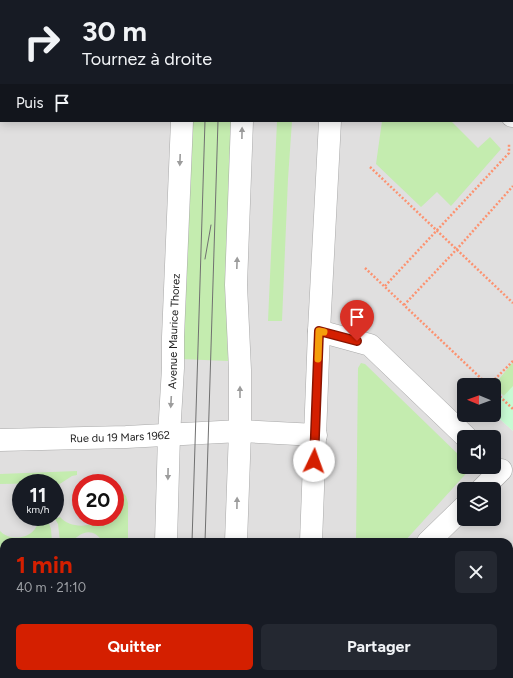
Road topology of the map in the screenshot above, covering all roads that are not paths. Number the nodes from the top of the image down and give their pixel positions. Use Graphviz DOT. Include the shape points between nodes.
graph roads {
  1 [pos="182,122"];
  2 [pos="242,122"];
  3 [pos="330,122"];
  4 [pos="319,331"];
  5 [pos="459,430"];
  6 [pos="240,432"];
  7 [pos="169,435"];
  8 [pos="316,435"];
  9 [pos="0,440"];
  10 [pos="503,472"];
  11 [pos="491,482"];
  12 [pos="457,514"];
  13 [pos="166,538"];
  14 [pos="236,538"];
  15 [pos="311,538"];
  16 [pos="432,538"];
  1 -- 7 [label="street, Avenue Maurice Thorez, one-way"];
  6 -- 2 [label="street, one-way" via="236,285"];
  3 -- 4 [label="street"];
  4 -- 5 [label="street" via="370,345"];
  4 -- 8 [label="street"];
  6 -- 7 [label="street, Rue du 19 Mars 1962"];
  6 -- 8 [label="street, Rue du 19 Mars 1962"];
  14 -- 6 [label="street, one-way"];
  7 -- 9 [label="street, Rue du 19 Mars 1962"];
  7 -- 13 [label="street, Avenue Maurice Thorez, one-way"];
  8 -- 15 [label="street"];
  10 -- 11 [label="street"];
  12 -- 16 [label="street"];
}
